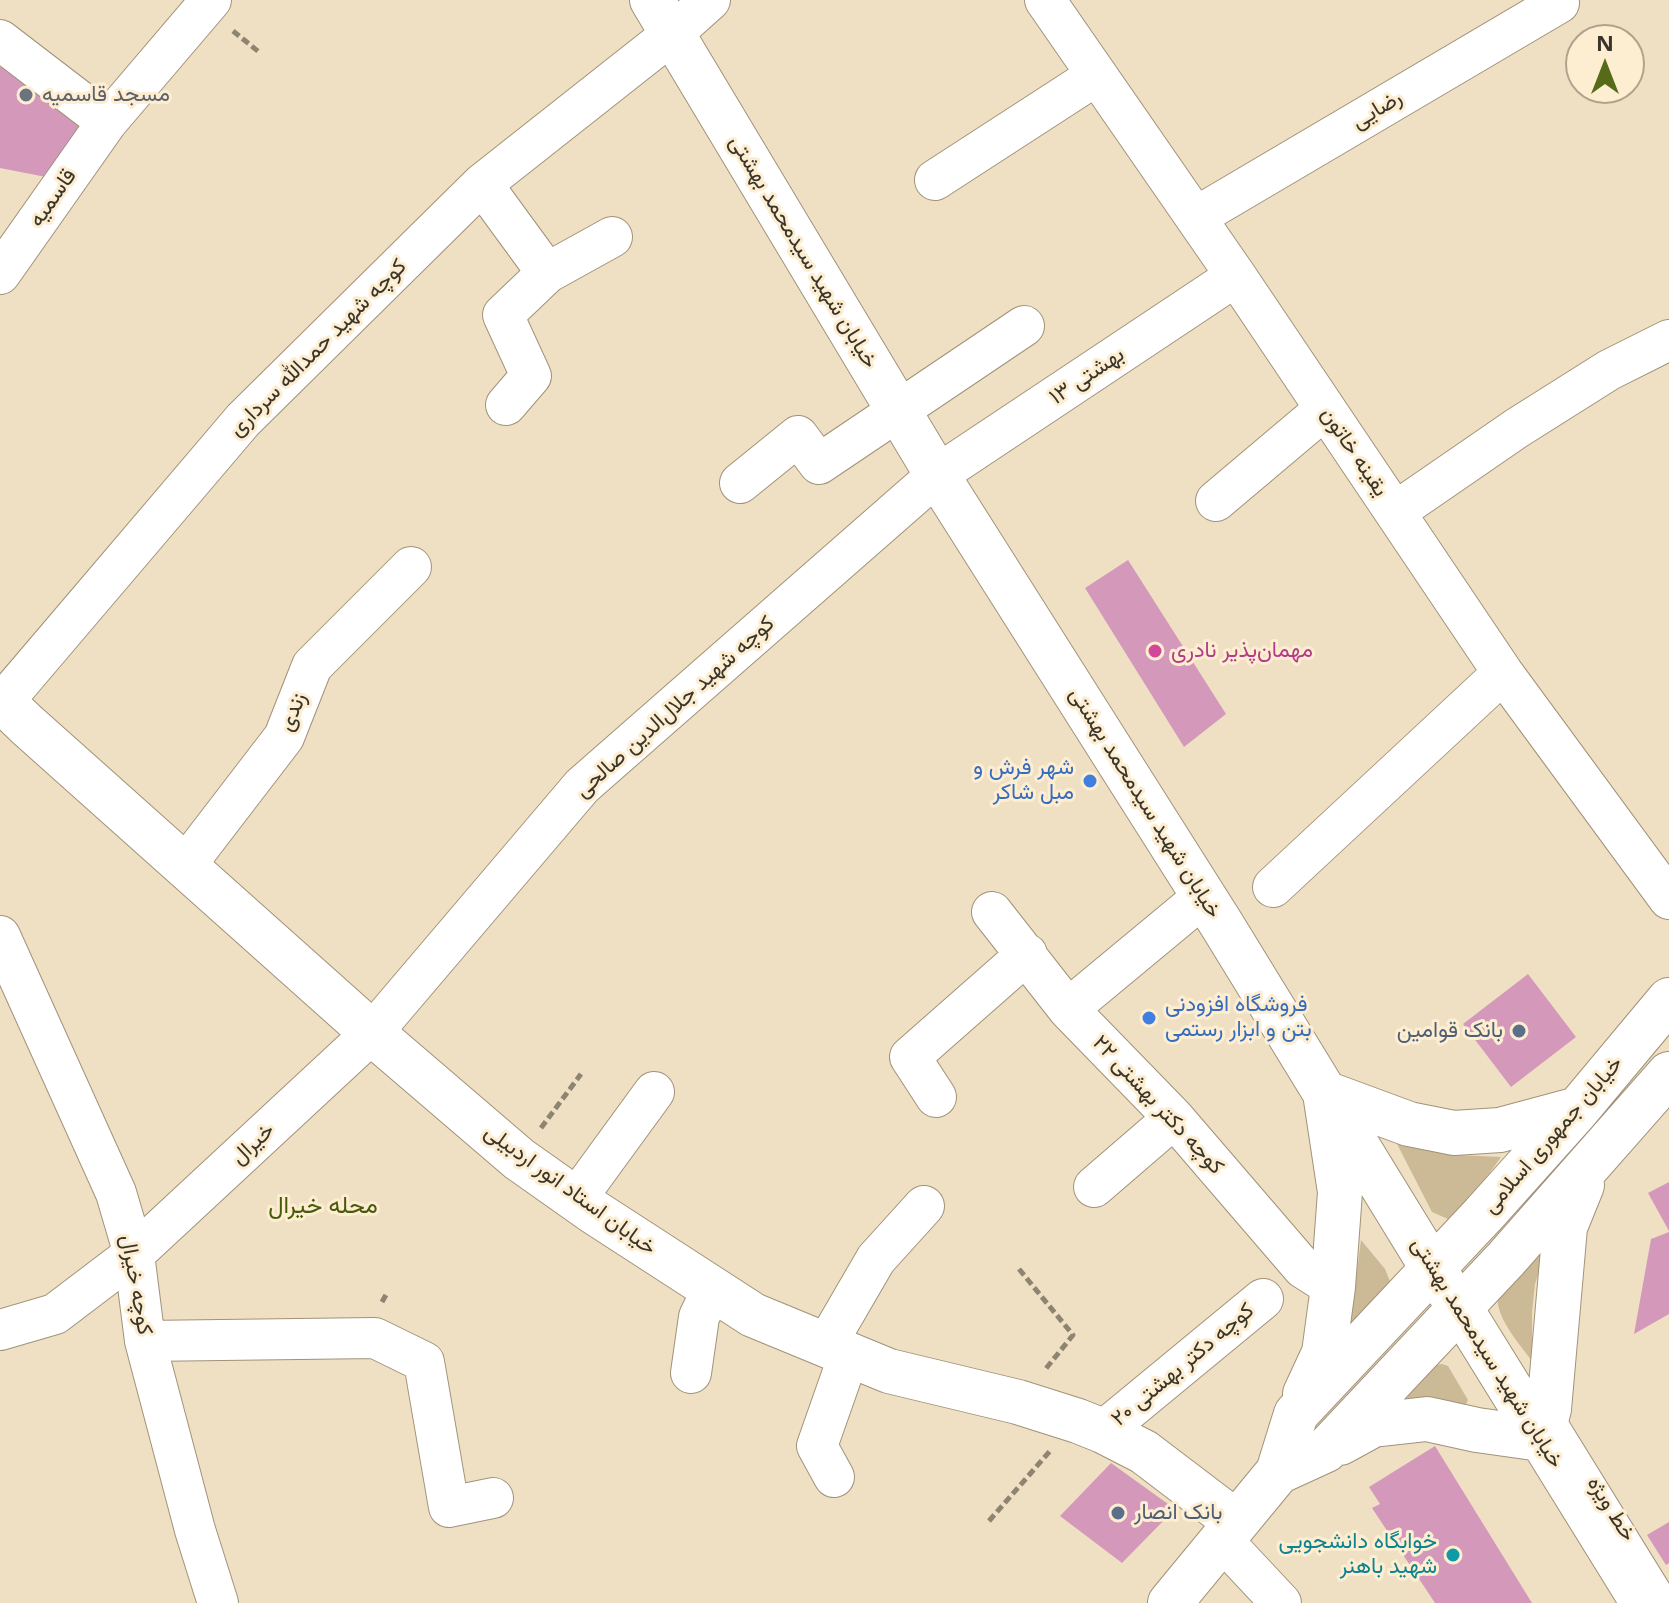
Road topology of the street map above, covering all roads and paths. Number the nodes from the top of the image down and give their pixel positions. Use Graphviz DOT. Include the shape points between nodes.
graph roads {
  1 [pos="211,0"];
  2 [pos="710,0"];
  3 [pos="1045,0"];
  4 [pos="1559,3"];
  5 [pos="662,17"];
  6 [pos="0,40"];
  7 [pos="1097,75"];
  8 [pos="107,122"];
  9 [pos="935,180"];
  10 [pos="482,184"];
  11 [pos="1196,217"];
  12 [pos="612,237"];
  13 [pos="547,273"];
  14 [pos="0,274"];
  15 [pos="1236,276"];
  16 [pos="1024,326"];
  17 [pos="1669,340"];
  18 [pos="506,405"];
  19 [pos="898,409"];
  20 [pos="1325,409"];
  21 [pos="937,475"];
  22 [pos="740,483"];
  23 [pos="1216,501"];
  24 [pos="1395,512"];
  25 [pos="411,567"];
  26 [pos="1503,673"];
  27 [pos="1,700"];
  28 [pos="185,866"];
  29 [pos="1273,887"];
  30 [pos="1203,897"];
  31 [pos="1669,899"];
  32 [pos="992,912"];
  33 [pos="0,936"];
  34 [pos="1027,954"];
  35 [pos="1669,1000"];
  36 [pos="1068,1009"];
  37 [pos="372,1033"];
  38 [pos="581,1074"];
  39 [pos="1669,1074"];
  40 [pos="654,1092"];
  41 [pos="1325,1093"];
  42 [pos="936,1097"];
  43 [pos="1578,1109"];
  44 [pos="1174,1118"];
  45 [pos="519,1159"];
  46 [pos="1591,1164"];
  47 [pos="1094,1187"];
  48 [pos="576,1199"];
  49 [pos="924,1206"];
  50 [pos="134,1254"];
  51 [pos="1019,1269"];
  52 [pos="1433,1269"];
  53 [pos="1333,1287"];
  54 [pos="713,1288"];
  55 [pos="1263,1299"];
  56 [pos="1466,1302"];
  57 [pos="0,1330"];
  58 [pos="145,1341"];
  59 [pos="837,1350"];
  60 [pos="1518,1364"];
  61 [pos="691,1373"];
  62 [pos="1018,1402"];
  63 [pos="1541,1412"];
  64 [pos="1296,1414"];
  65 [pos="1090,1426"];
  66 [pos="1326,1450"];
  67 [pos="1278,1472"];
  68 [pos="834,1477"];
  69 [pos="493,1498"];
  70 [pos="989,1521"];
  71 [pos="1229,1531"];
  72 [pos="218,1603"];
  73 [pos="1170,1603"];
  74 [pos="1281,1603"];
  75 [pos="1643,1603"];
  76 [pos="1669,1603"];
  1 -- 8 [label="street, قاسمیه"];
  2 -- 5 [label="street, کوچه شهید حمدالله سرداری"];
  3 -- 7 [label="street, یقینه خاتون"];
  4 -- 11 [label="street, رضایی"];
  5 -- 10 [label="street, کوچه شهید حمدالله سرداری"];
  5 -- 19 [label="main road, خیابان شهید سیدمحمد بهشتی"];
  6 -- 8 [label="street"];
  7 -- 9 [label="street"];
  7 -- 11 [label="street, یقینه خاتون"];
  8 -- 14 [label="street, قاسمیه"];
  10 -- 13 [label="street"];
  10 -- 27 [label="street, کوچه شهید حمدالله سرداری" via="243,420"];
  11 -- 15 [label="street, یقینه خاتون"];
  12 -- 13 [label="street"];
  13 -- 18 [label="street" via="503,315 531,376"];
  15 -- 20 [label="street, یقینه خاتون"];
  15 -- 21 [label="street, بهشتی ۱۳"];
  16 -- 19 [label="street"];
  17 -- 24 [label="street" via="1609,370"];
  19 -- 21 [label="main road, خیابان شهید سیدمحمد بهشتی"];
  19 -- 22 [label="street" via="819,464 798,436"];
  20 -- 23 [label="street"];
  20 -- 24 [label="street, یقینه خاتون"];
  21 -- 30 [label="main road, خیابان شهید سیدمحمد بهشتی"];
  21 -- 37 [label="street, کوچه شهید جلال‌الدین صالحی" via="582,786"];
  24 -- 26 [label="street, یقینه خاتون"];
  25 -- 28 [label="street, زندی" via="312,666 284,737"];
  26 -- 29 [label="street"];
  26 -- 31 [label="street, یقینه خاتون"];
  27 -- 28 [label="main road, خیابان استاد انور اردبیلی"];
  28 -- 37 [label="main road, خیابان استاد انور اردبیلی"];
  30 -- 36 [label="street"];
  30 -- 41 [label="main road, خیابان شهید سیدمحمد بهشتی"];
  32 -- 34 [label="street, کوچه دکتر بهشتی ۲۲"];
  33 -- 50 [label="street, کوچه خیرال" via="116,1193"];
  34 -- 36 [label="street, کوچه دکتر بهشتی ۲۲"];
  34 -- 42 [label="street" via="910,1057"];
  35 -- 43 [label="main road, خیابان جمهوری اسلامی"];
  36 -- 44 [label="street, کوچه دکتر بهشتی ۲۲"];
  37 -- 45 [label="main road, خیابان استاد انور اردبیلی"];
  37 -- 50 [label="street, خیرال"];
  38 -- 45 [label="path"];
  39 -- 46 [label="main road"];
  40 -- 48 [label="street"];
  41 -- 43 [label="main road" via="1409,1124 1454,1133 1500,1130"];
  41 -- 52 [label="main road, خیابان شهید سیدمحمد بهشتی"];
  41 -- 53 [label="main road" via="1340,1192"];
  43 -- 52 [label="main road, خیابان جمهوری اسلامی"];
  44 -- 47 [label="street"];
  44 -- 53 [label="street, کوچه دکتر بهشتی ۲۲" via="1303,1268"];
  45 -- 48 [label="main road, خیابان استاد انور اردبیلی"];
  46 -- 56 [label="main road"];
  46 -- 63 [label="main road" via="1565,1227"];
  48 -- 54 [label="main road, خیابان استاد انور اردبیلی"];
  49 -- 59 [label="street" via="876,1259"];
  50 -- 57 [label="street, خیرال" via="55,1314"];
  50 -- 58 [label="street, کوچه خیرال"];
  51 -- 62 [label="path" via="1073,1335"];
  52 -- 56 [label="main road, خیابان شهید سیدمحمد بهشتی"];
  52 -- 64 [label="main road, خیابان جمهوری اسلامی"];
  53 -- 64 [label="main road" via="1324,1353"];
  54 -- 59 [label="main road, خیابان استاد انور اردبیلی" via="753,1315"];
  54 -- 61 [label="street" via="699,1317"];
  55 -- 65 [label="street, کوچه دکتر بهشتی ۲۰"];
  56 -- 60 [label="lane"];
  56 -- 63 [label="main road, خیابان شهید سیدمحمد بهشتی"];
  56 -- 66 [label="main road"];
  58 -- 69 [label="street" via="375,1338 424,1362 449,1507"];
  58 -- 72 [label="street, کوچه خیرال"];
  59 -- 62 [label="main road, خیابان استاد انور اردبیلی" via="889,1371"];
  59 -- 68 [label="street" via="817,1446"];
  62 -- 65 [label="main road, خیابان استاد انور اردبیلی"];
  63 -- 66 [label="main road" via="1477,1430 1427,1419 1373,1425"];
  63 -- 75 [label="main road, خیابان شهید سیدمحمد بهشتی"];
  63 -- 76 [label="lane, خط ویژه"];
  64 -- 67 [label="main road"];
  65 -- 70 [label="path"];
  65 -- 71 [label="main road, خیابان استاد انور اردبیلی" via="1144,1452"];
  66 -- 67 [label="main road"];
  67 -- 71 [label="main road"];
  71 -- 73 [label="main road"];
  71 -- 74 [label="street"];
}
